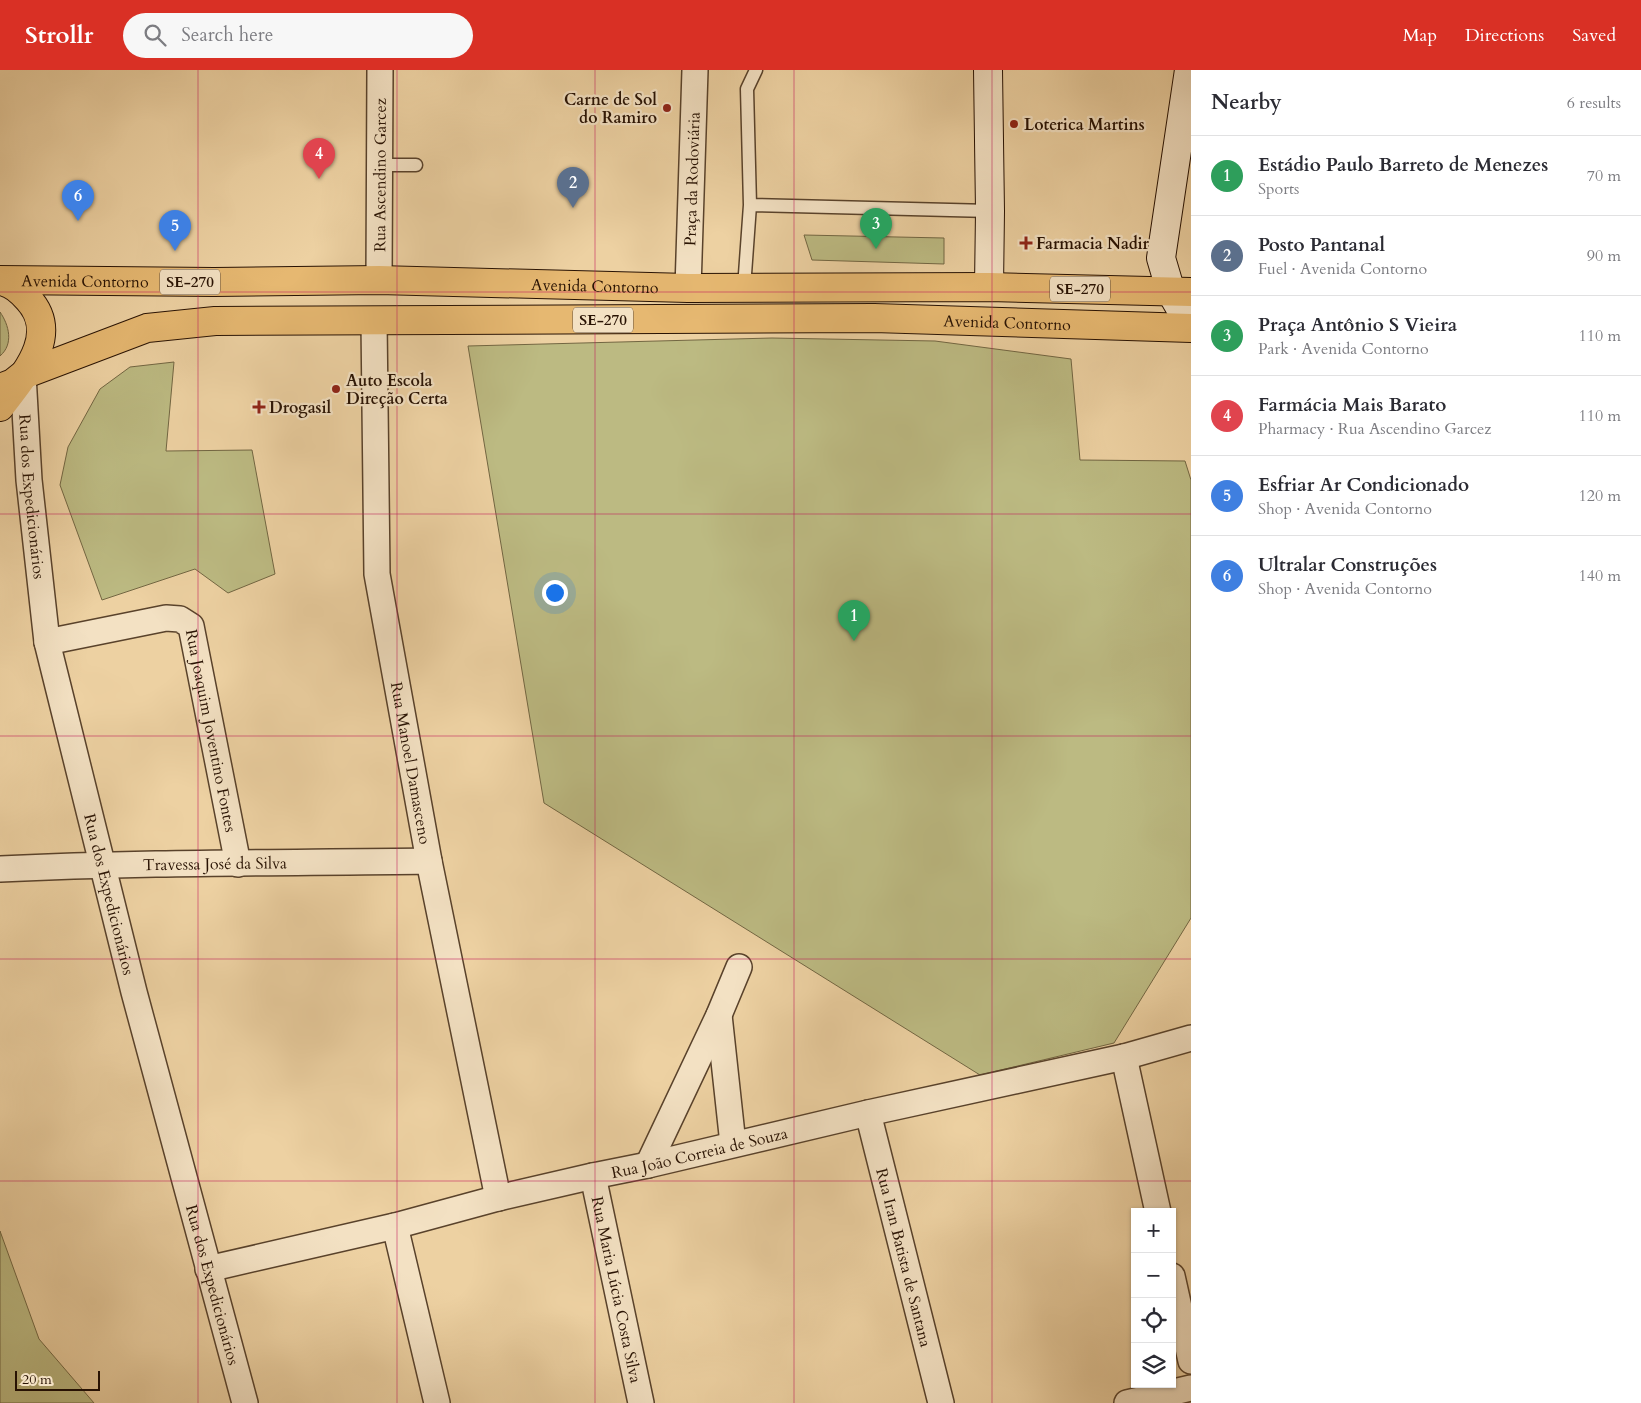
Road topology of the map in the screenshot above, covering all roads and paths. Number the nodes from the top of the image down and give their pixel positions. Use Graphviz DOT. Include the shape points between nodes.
graph roads {
  1 [pos="380,70"];
  2 [pos="695,70"];
  3 [pos="756,70"];
  4 [pos="988,70"];
  5 [pos="1188,70"];
  6 [pos="380,165"];
  7 [pos="416,165"];
  8 [pos="750,205"];
  9 [pos="990,211"];
  10 [pos="0,280"];
  11 [pos="380,280"];
  12 [pos="688,288"];
  13 [pos="744,288"];
  14 [pos="989,288"];
  15 [pos="1181,292"];
  16 [pos="374,321"];
  17 [pos="1191,327"];
  18 [pos="12,381"];
  19 [pos="0,407"];
  20 [pos="47,642"];
  21 [pos="429,861"];
  22 [pos="102,864"];
  23 [pos="238,864"];
  24 [pos="0,868"];
  25 [pos="739,967"];
  26 [pos="719,1015"];
  27 [pos="1191,1038"];
  28 [pos="1124,1057"];
  29 [pos="868,1112"];
  30 [pos="732,1144"];
  31 [pos="648,1165"];
  32 [pos="593,1176"];
  33 [pos="498,1198"];
  34 [pos="1157,1208"];
  35 [pos="395,1226"];
  36 [pos="208,1269"];
  37 [pos="1176,1294"];
  38 [pos="1191,1361"];
  39 [pos="1191,1388"];
  40 [pos="245,1403"];
  41 [pos="437,1403"];
  42 [pos="642,1403"];
  43 [pos="941,1403"];
  44 [pos="1127,1403"];
  1 -- 6 [label="street, Rua Ascendino Garcez"];
  2 -- 12 [label="street, Praça da Rodoviária"];
  3 -- 8 [label="lane" via="747,89"];
  4 -- 9 [label="street"];
  5 -- 15 [label="street" via="1161,258"];
  6 -- 7 [label="lane"];
  6 -- 11 [label="street, Rua Ascendino Garcez"];
  8 -- 9 [label="lane"];
  8 -- 13 [label="lane"];
  9 -- 14 [label="street"];
  10 -- 11 [label="main road, Avenida Contorno / SE-270"];
  10 -- 18 [label="main road" via="20,290 40,319 42,337 38,354"];
  11 -- 12 [label="main road, Avenida Contorno / SE-270"];
  12 -- 13 [label="main road, Avenida Contorno / SE-270"];
  13 -- 14 [label="main road, Avenida Contorno / SE-270"];
  14 -- 15 [label="main road, Avenida Contorno / SE-270"];
  15 -- 17 [label="street"];
  16 -- 17 [label="main road, Avenida Contorno / SE-270" via="874,318"];
  16 -- 18 [label="main road, Avenida Contorno / SE-270" via="215,321 147,328"];
  16 -- 21 [label="street, Rua Manoel Damasceno" via="377,574"];
  18 -- 19 [label="main road"];
  18 -- 20 [label="street, Rua dos Expedicionários" via="29,480"];
  20 -- 22 [label="street, Rua dos Expedicionários"];
  20 -- 23 [label="street, Rua Joaquim Joventino Fontes" via="166,618 180,619 191,626"];
  21 -- 23 [label="street, Travessa José da Silva"];
  21 -- 33 [label="street, Rua Manoel Damasceno"];
  22 -- 23 [label="street, Travessa José da Silva"];
  22 -- 24 [label="street, Travessa José da Silva"];
  22 -- 36 [label="street, Rua dos Expedicionários"];
  25 -- 26 [label="street"];
  26 -- 30 [label="street"];
  26 -- 31 [label="street"];
  27 -- 28 [label="street, Rua João Correia de Souza"];
  28 -- 29 [label="street, Rua João Correia de Souza"];
  28 -- 34 [label="street"];
  29 -- 30 [label="street, Rua João Correia de Souza"];
  29 -- 43 [label="street, Rua Iran Batista de Santana"];
  30 -- 31 [label="street, Rua João Correia de Souza"];
  31 -- 32 [label="street, Rua João Correia de Souza"];
  32 -- 33 [label="street, Rua João Correia de Souza"];
  32 -- 42 [label="street, Rua Maria Lúcia Costa Silva"];
  33 -- 35 [label="street, Rua João Correia de Souza"];
  35 -- 36 [label="street, Rua João Correia de Souza"];
  35 -- 41 [label="street"];
  36 -- 40 [label="street, Rua dos Expedicionários"];
  37 -- 38 [label="street"];
  39 -- 44 [label="street"];
}
